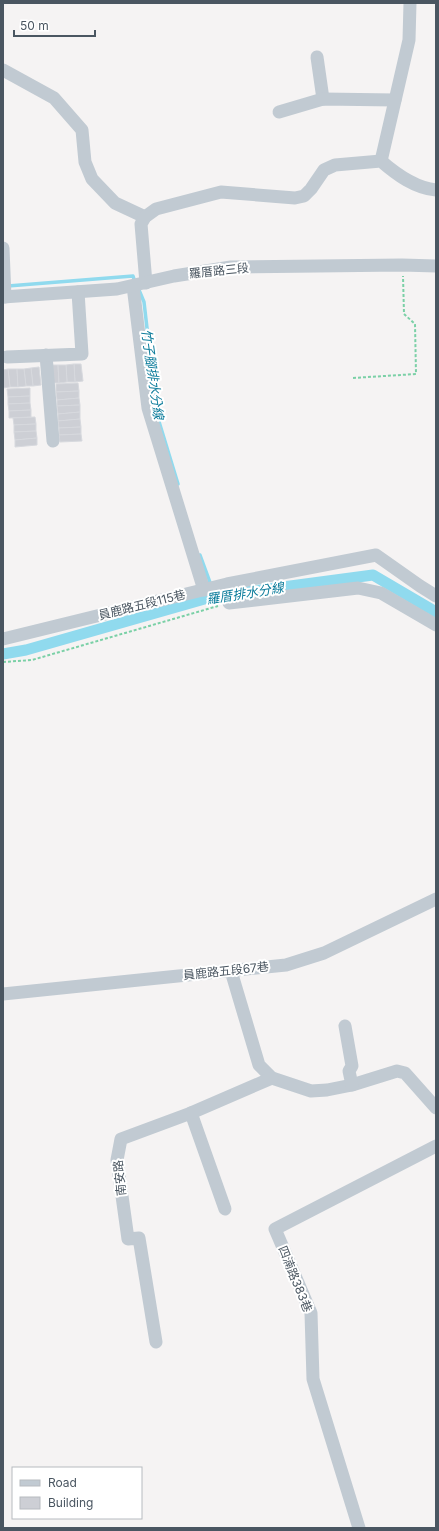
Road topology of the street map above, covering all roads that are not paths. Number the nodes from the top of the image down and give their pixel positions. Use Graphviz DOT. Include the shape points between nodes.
graph roads {
  1 [pos="410,3"];
  2 [pos="318,58"];
  3 [pos="3,70"];
  4 [pos="323,99"];
  5 [pos="395,100"];
  6 [pos="279,112"];
  7 [pos="381,161"];
  8 [pos="436,190"];
  9 [pos="145,217"];
  10 [pos="3,248"];
  11 [pos="436,266"];
  12 [pos="138,284"];
  13 [pos="78,292"];
  14 [pos="4,297"];
  15 [pos="46,356"];
  16 [pos="7,357"];
  17 [pos="53,441"];
  18 [pos="204,590"];
  19 [pos="436,596"];
  20 [pos="229,603"];
  21 [pos="436,625"];
  22 [pos="3,639"];
  23 [pos="436,899"];
  24 [pos="231,971"];
  25 [pos="3,994"];
  26 [pos="345,1026"];
  27 [pos="272,1078"];
  28 [pos="352,1085"];
  29 [pos="436,1108"];
  30 [pos="191,1113"];
  31 [pos="436,1146"];
  32 [pos="225,1209"];
  33 [pos="156,1342"];
  34 [pos="359,1528"];
  1 -- 5 [label="street" via="409,40"];
  2 -- 4 [label="street"];
  3 -- 9 [label="street" via="54,98 82,130 85,162 92,179 115,203"];
  4 -- 5 [label="street"];
  4 -- 6 [label="street"];
  5 -- 7 [label="street"];
  7 -- 8 [label="street" via="397,175 426,189"];
  7 -- 9 [label="street" via="335,165 324,170 312,189 304,196 295,198 221,192 156,209"];
  9 -- 12 [label="street" via="141,224"];
  10 -- 14 [label="street"];
  11 -- 12 [label="street, 羅厝路三段" via="231,267"];
  12 -- 13 [label="street, 羅厝路三段" via="117,289"];
  12 -- 18 [label="street" via="148,408"];
  13 -- 14 [label="street, 羅厝路三段"];
  13 -- 15 [label="street" via="82,354"];
  15 -- 16 [label="street"];
  15 -- 17 [label="street"];
  18 -- 19 [label="street, 員鹿路五段115巷" via="376,555"];
  18 -- 22 [label="street, 員鹿路五段115巷"];
  20 -- 21 [label="street" via="358,588 381,593"];
  23 -- 24 [label="street, 員鹿路五段67巷" via="324,953 286,965"];
  24 -- 25 [label="street, 員鹿路五段67巷"];
  24 -- 27 [label="street" via="259,1065"];
  26 -- 28 [label="street" via="352,1066 349,1070"];
  27 -- 28 [label="street" via="311,1091"];
  27 -- 30 [label="street, 南安路"];
  28 -- 29 [label="street" via="397,1071 405,1073"];
  30 -- 32 [label="street"];
  30 -- 33 [label="street, 南安路" via="121,1139 117,1160 128,1239 139,1238"];
  31 -- 34 [label="street, 四湳路383巷" via="275,1229 311,1313 313,1379"];
}
